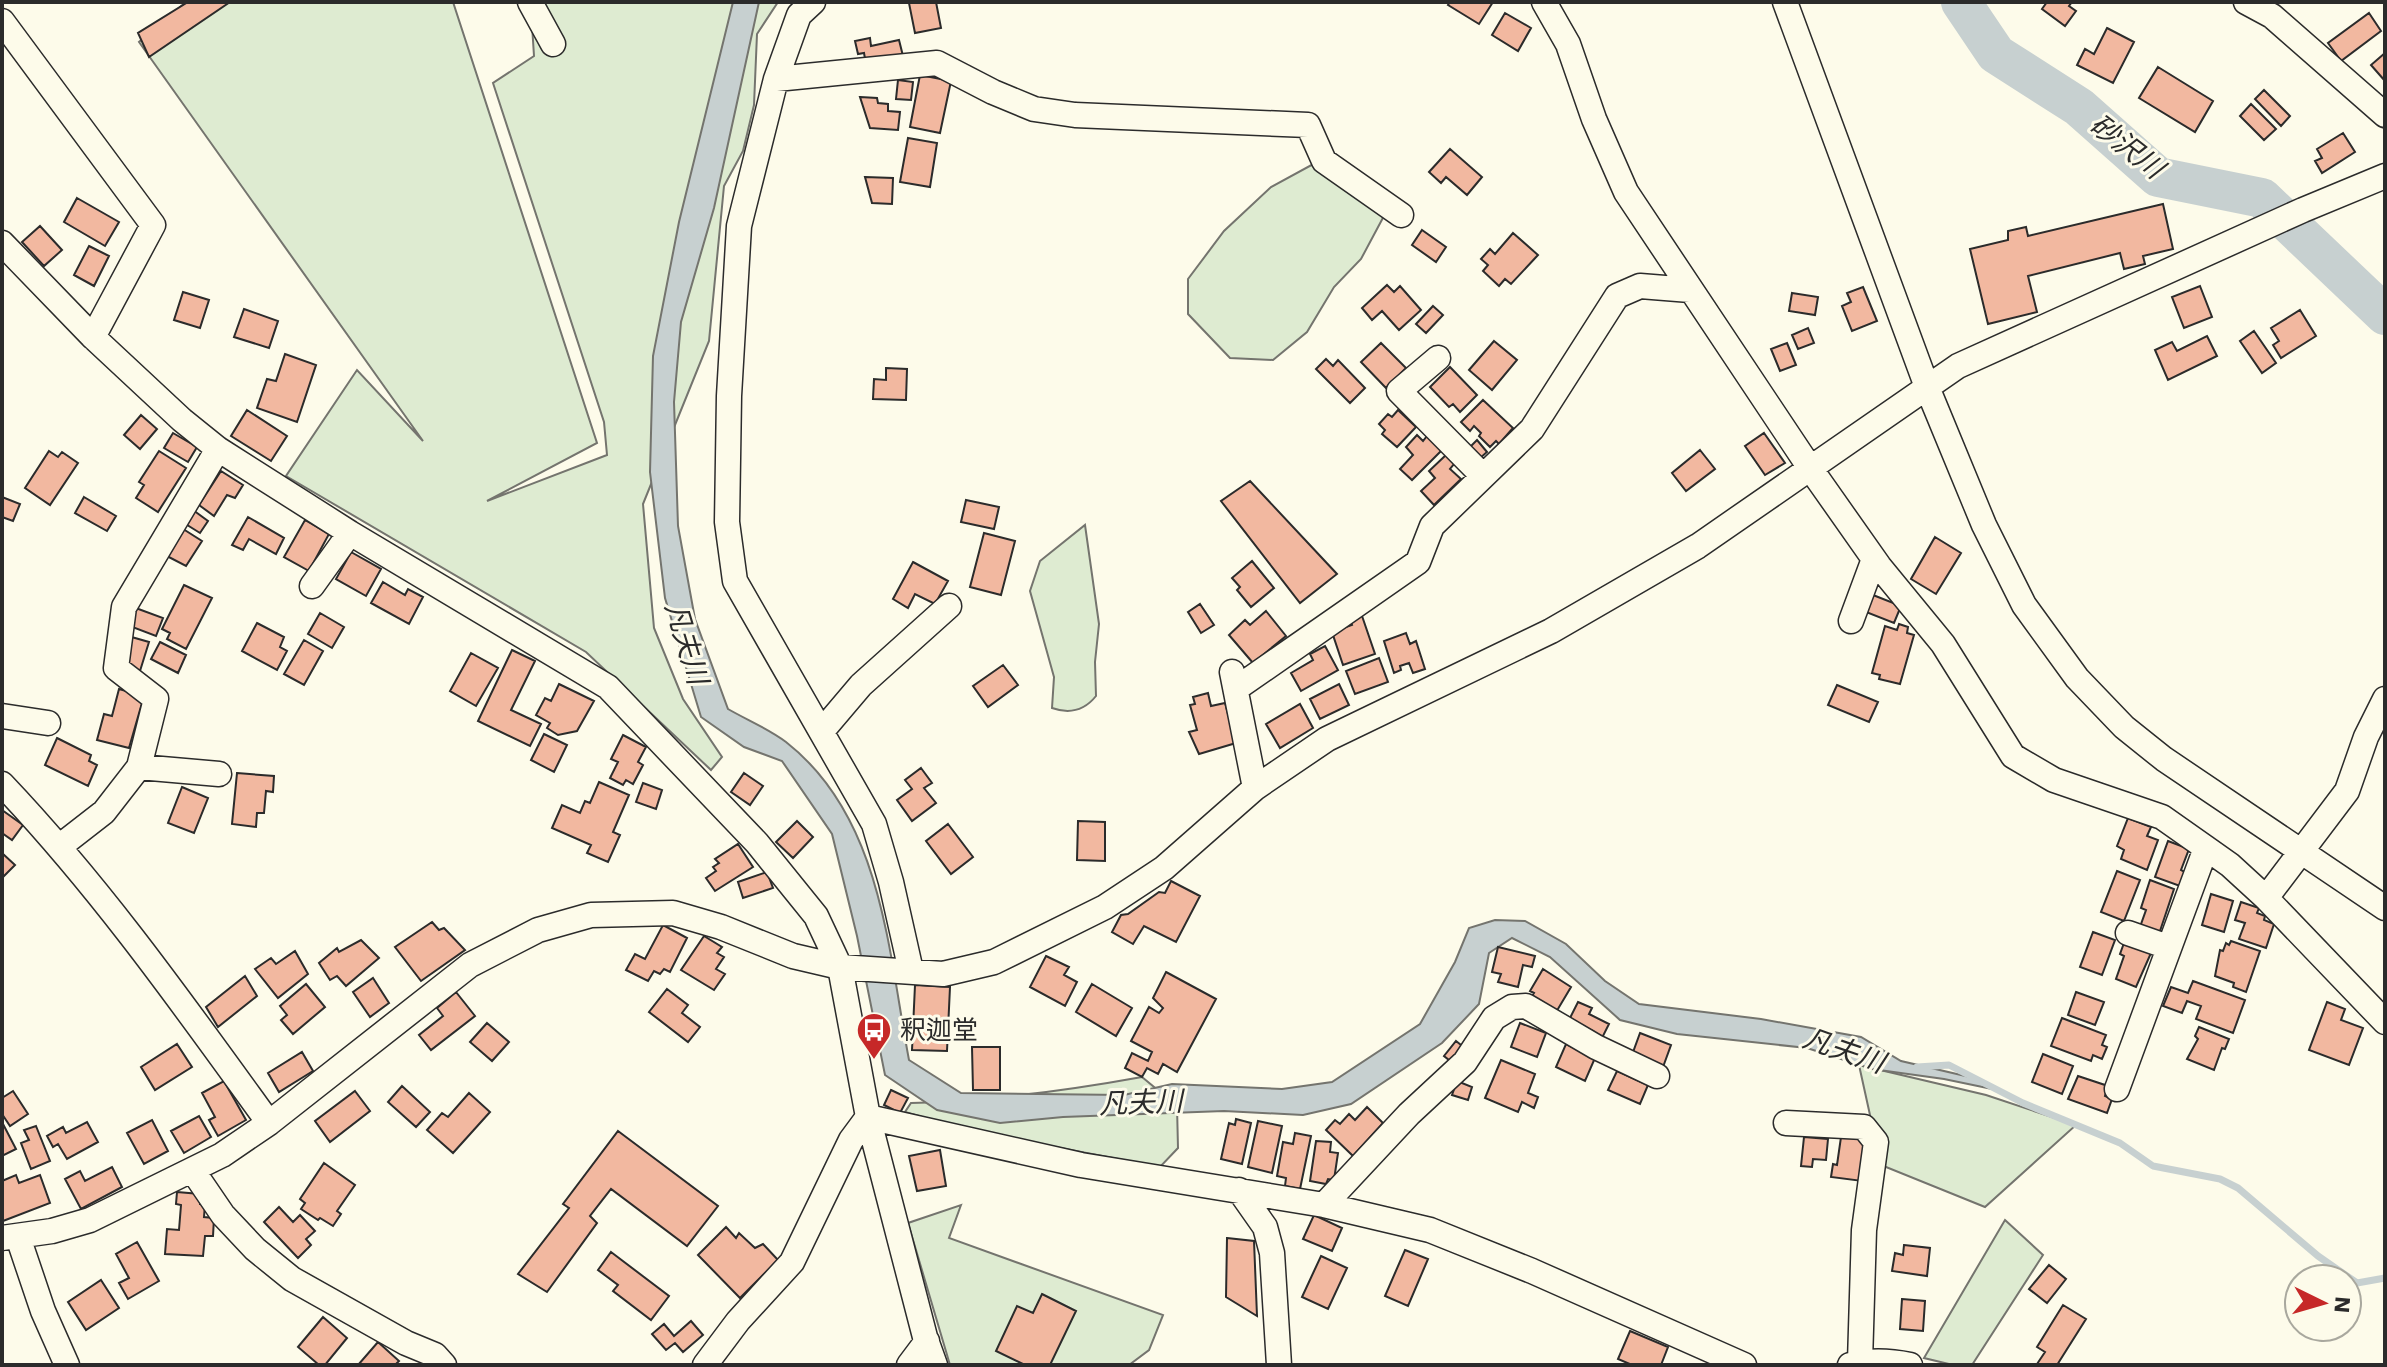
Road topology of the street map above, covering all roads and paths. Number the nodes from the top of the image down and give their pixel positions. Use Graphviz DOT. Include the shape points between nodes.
graph roads {
  1 [pos="530,2"];
  2 [pos="813,2"];
  3 [pos="1544,2"];
  4 [pos="1785,2"];
  5 [pos="2246,2"];
  6 [pos="2,21"];
  7 [pos="553,44"];
  8 [pos="776,79"];
  9 [pos="2385,115"];
  10 [pos="2385,176"];
  11 [pos="1401,215"];
  12 [pos="2,243"];
  13 [pos="1690,290"];
  14 [pos="93,337"];
  15 [pos="1438,358"];
  16 [pos="1927,387"];
  17 [pos="218,449"];
  18 [pos="1810,468"];
  19 [pos="1483,476"];
  20 [pos="350,533"];
  21 [pos="1874,559"];
  22 [pos="312,586"];
  23 [pos="949,606"];
  24 [pos="1851,621"];
  25 [pos="2385,699"];
  26 [pos="2,716"];
  27 [pos="48,723"];
  28 [pos="822,731"];
  29 [pos="139,767"];
  30 [pos="219,774"];
  31 [pos="2,784"];
  32 [pos="1255,788"];
  33 [pos="59,847"];
  34 [pos="2206,848"];
  35 [pos="2300,852"];
  36 [pos="2266,898"];
  37 [pos="2385,908"];
  38 [pos="2128,933"];
  39 [pos="2168,947"];
  40 [pos="840,967"];
  41 [pos="911,971"];
  42 [pos="2385,1022"];
  43 [pos="1657,1076"];
  44 [pos="2117,1089"];
  45 [pos="868,1117"];
  46 [pos="269,1123"];
  47 [pos="1786,1123"];
  48 [pos="193,1171"];
  49 [pos="1239,1190"];
  50 [pos="1324,1205"];
  51 [pos="10,1238"];
  52 [pos="927,1341"];
  53 [pos="1855,1364"];
  54 [pos="67,1365"];
  55 [pos="444,1365"];
  56 [pos="705,1365"];
  57 [pos="909,1365"];
  58 [pos="935,1365"];
  59 [pos="1279,1365"];
  60 [pos="1744,1365"];
  61 [pos="1910,1365"];
  1 -- 7 [label="street"];
  2 -- 8 [label="street" via="799,15"];
  3 -- 13 [label="street" via="1568,44 1626,192"];
  4 -- 16 [label="street"];
  5 -- 9 [label="street" via="2272,16"];
  6 -- 14 [label="street" via="153,225"];
  8 -- 11 [label="street" via="937,63 1034,109 1308,125 1324,161"];
  8 -- 28 [label="street" via="739,226 727,522 735,581"];
  10 -- 16 [label="street" via="1958,366"];
  12 -- 14 [label="street"];
  13 -- 18 [label="street"];
  13 -- 19 [label="street" via="1640,286 1617,296 1532,429"];
  14 -- 17 [label="street"];
  15 -- 19 [label="street" via="1399,391"];
  16 -- 18 [label="street"];
  16 -- 35 [label="street" via="1984,525 2024,605 2077,678 2164,759"];
  17 -- 20 [label="street"];
  17 -- 29 [label="street" via="124,607 116,668 156,699"];
  18 -- 21 [label="street"];
  18 -- 32 [label="street" via="1658,570 1551,631 1327,739"];
  19 -- 32 [label="street" via="1432,526 1418,562 1235,680"];
  20 -- 22 [label="street"];
  20 -- 40 [label="street" via="608,687 757,843 816,916"];
  21 -- 24 [label="street"];
  21 -- 34 [label="street" via="1943,644 2013,756 2054,780 2162,817"];
  23 -- 28 [label="street" via="861,685"];
  25 -- 35 [label="street" via="2347,791"];
  26 -- 27 [label="street"];
  28 -- 41 [label="street" via="874,824"];
  29 -- 30 [label="street"];
  29 -- 33 [label="street" via="104,812"];
  31 -- 33 [label="street"];
  32 -- 41 [label="street" via="1164,868 1105,907 994,962 943,974"];
  33 -- 46 [label="street" via="177,995"];
  34 -- 36 [label="street"];
  34 -- 39 [label="street"];
  35 -- 36 [label="street"];
  35 -- 37 [label="street"];
  36 -- 42 [label="street"];
  38 -- 39 [label="street"];
  39 -- 44 [label="street"];
  40 -- 41 [label="street"];
  40 -- 45 [label="street"];
  40 -- 46 [label="street" via="673,913 591,915 538,930 470,965"];
  43 -- 50 [label="street" via="1526,1006 1512,1007 1494,1018 1465,1062"];
  45 -- 49 [label="street" via="1081,1165"];
  45 -- 52 [label="street"];
  45 -- 56 [label="street" via="851,1140 792,1262"];
  46 -- 48 [label="street"];
  47 -- 53 [label="street" via="1864,1127 1876,1142"];
  48 -- 51 [label="street" via="90,1220"];
  48 -- 55 [label="street" via="223,1215 292,1279 435,1355"];
  49 -- 50 [label="street"];
  49 -- 59 [label="street" via="1265,1227 1272,1253"];
  50 -- 60 [label="street" via="1430,1230"];
  51 -- 54 [label="street"];
  52 -- 57 [label="street"];
  52 -- 58 [label="street"];
  53 -- 61 [label="street"];
}
